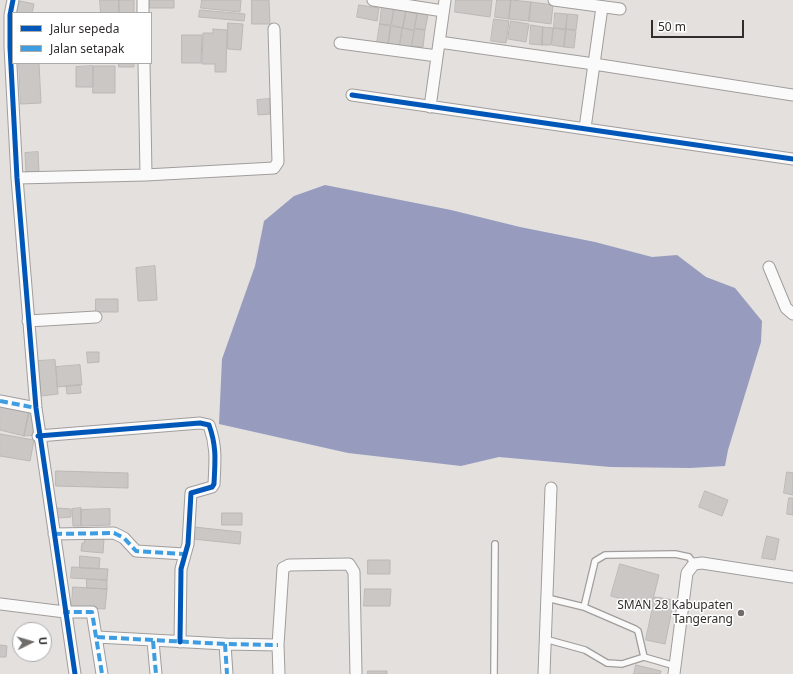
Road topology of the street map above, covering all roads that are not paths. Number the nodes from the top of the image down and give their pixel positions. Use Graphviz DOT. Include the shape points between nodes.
graph roads {
  1 [pos="14,0"];
  2 [pos="143,0"];
  3 [pos="373,0"];
  4 [pos="445,0"];
  5 [pos="554,0"];
  6 [pos="610,6"];
  7 [pos="443,11"];
  8 [pos="143,12"];
  9 [pos="274,29"];
  10 [pos="439,42"];
  11 [pos="340,43"];
  12 [pos="11,47"];
  13 [pos="437,56"];
  14 [pos="144,64"];
  15 [pos="594,64"];
  16 [pos="352,95"];
  17 [pos="793,95"];
  18 [pos="430,107"];
  19 [pos="585,128"];
  20 [pos="793,159"];
  21 [pos="146,175"];
  22 [pos="17,178"];
  23 [pos="769,268"];
  24 [pos="793,314"];
  25 [pos="96,317"];
  26 [pos="28,321"];
  27 [pos="0,401"];
  28 [pos="36,408"];
  29 [pos="38,436"];
  30 [pos="551,488"];
  31 [pos="54,534"];
  32 [pos="495,544"];
  33 [pos="184,554"];
  34 [pos="694,564"];
  35 [pos="793,577"];
  36 [pos="547,598"];
  37 [pos="0,604"];
  38 [pos="584,607"];
  39 [pos="65,612"];
  40 [pos="98,637"];
  41 [pos="545,639"];
  42 [pos="153,641"];
  43 [pos="180,642"];
  44 [pos="225,644"];
  45 [pos="278,645"];
  46 [pos="644,657"];
  47 [pos="674,670"];
  48 [pos="75,674"];
  49 [pos="102,674"];
  50 [pos="156,674"];
  51 [pos="226,674"];
  52 [pos="279,674"];
  53 [pos="356,674"];
  54 [pos="494,674"];
  55 [pos="544,674"];
  1 -- 12 [label="street" via="10,15"];
  2 -- 8 [label="street"];
  3 -- 7 [label="street"];
  4 -- 7 [label="street"];
  5 -- 6 [label="street"];
  6 -- 15 [label="street"];
  7 -- 10 [label="street"];
  9 -- 21 [label="street" via="278,162 274,168"];
  10 -- 13 [label="street"];
  10 -- 15 [label="street"];
  11 -- 13 [label="street"];
  12 -- 22 [label="street"];
  13 -- 18 [label="street"];
  14 -- 21 [label="street"];
  15 -- 17 [label="street"];
  15 -- 19 [label="street"];
  16 -- 18 [label="street"];
  18 -- 19 [label="street"];
  19 -- 20 [label="street"];
  21 -- 22 [label="street"];
  22 -- 26 [label="street"];
  23 -- 24 [label="street" via="786,308"];
  25 -- 26 [label="street"];
  26 -- 28 [label="street"];
  27 -- 28 [label="street"];
  28 -- 29 [label="street"];
  29 -- 31 [label="street"];
  29 -- 33 [label="street" via="200,423 209,425 216,451 214,484 212,488 191,493 188,544"];
  30 -- 36 [label="street"];
  31 -- 33 [label="street" via="114,533 124,538 136,551"];
  31 -- 39 [label="street"];
  32 -- 54 [label="lane"];
  33 -- 43 [label="street" via="181,569"];
  34 -- 35 [label="street" via="702,563"];
  34 -- 38 [label="lane" via="689,557 675,554 605,555 595,561"];
  34 -- 47 [label="street" via="687,573"];
  36 -- 38 [label="lane"];
  36 -- 41 [label="street"];
  37 -- 39 [label="street"];
  38 -- 46 [label="lane" via="635,629"];
  39 -- 40 [label="street" via="92,612"];
  39 -- 48 [label="street"];
  40 -- 42 [label="street"];
  40 -- 49 [label="street"];
  41 -- 46 [label="lane" via="585,650 607,663 622,664"];
  41 -- 55 [label="street"];
  42 -- 43 [label="street"];
  42 -- 50 [label="street"];
  43 -- 44 [label="street"];
  44 -- 45 [label="street"];
  44 -- 51 [label="street"];
  45 -- 52 [label="street"];
  45 -- 53 [label="street" via="282,568 289,565 349,564 354,572"];
  46 -- 47 [label="lane"];
}
